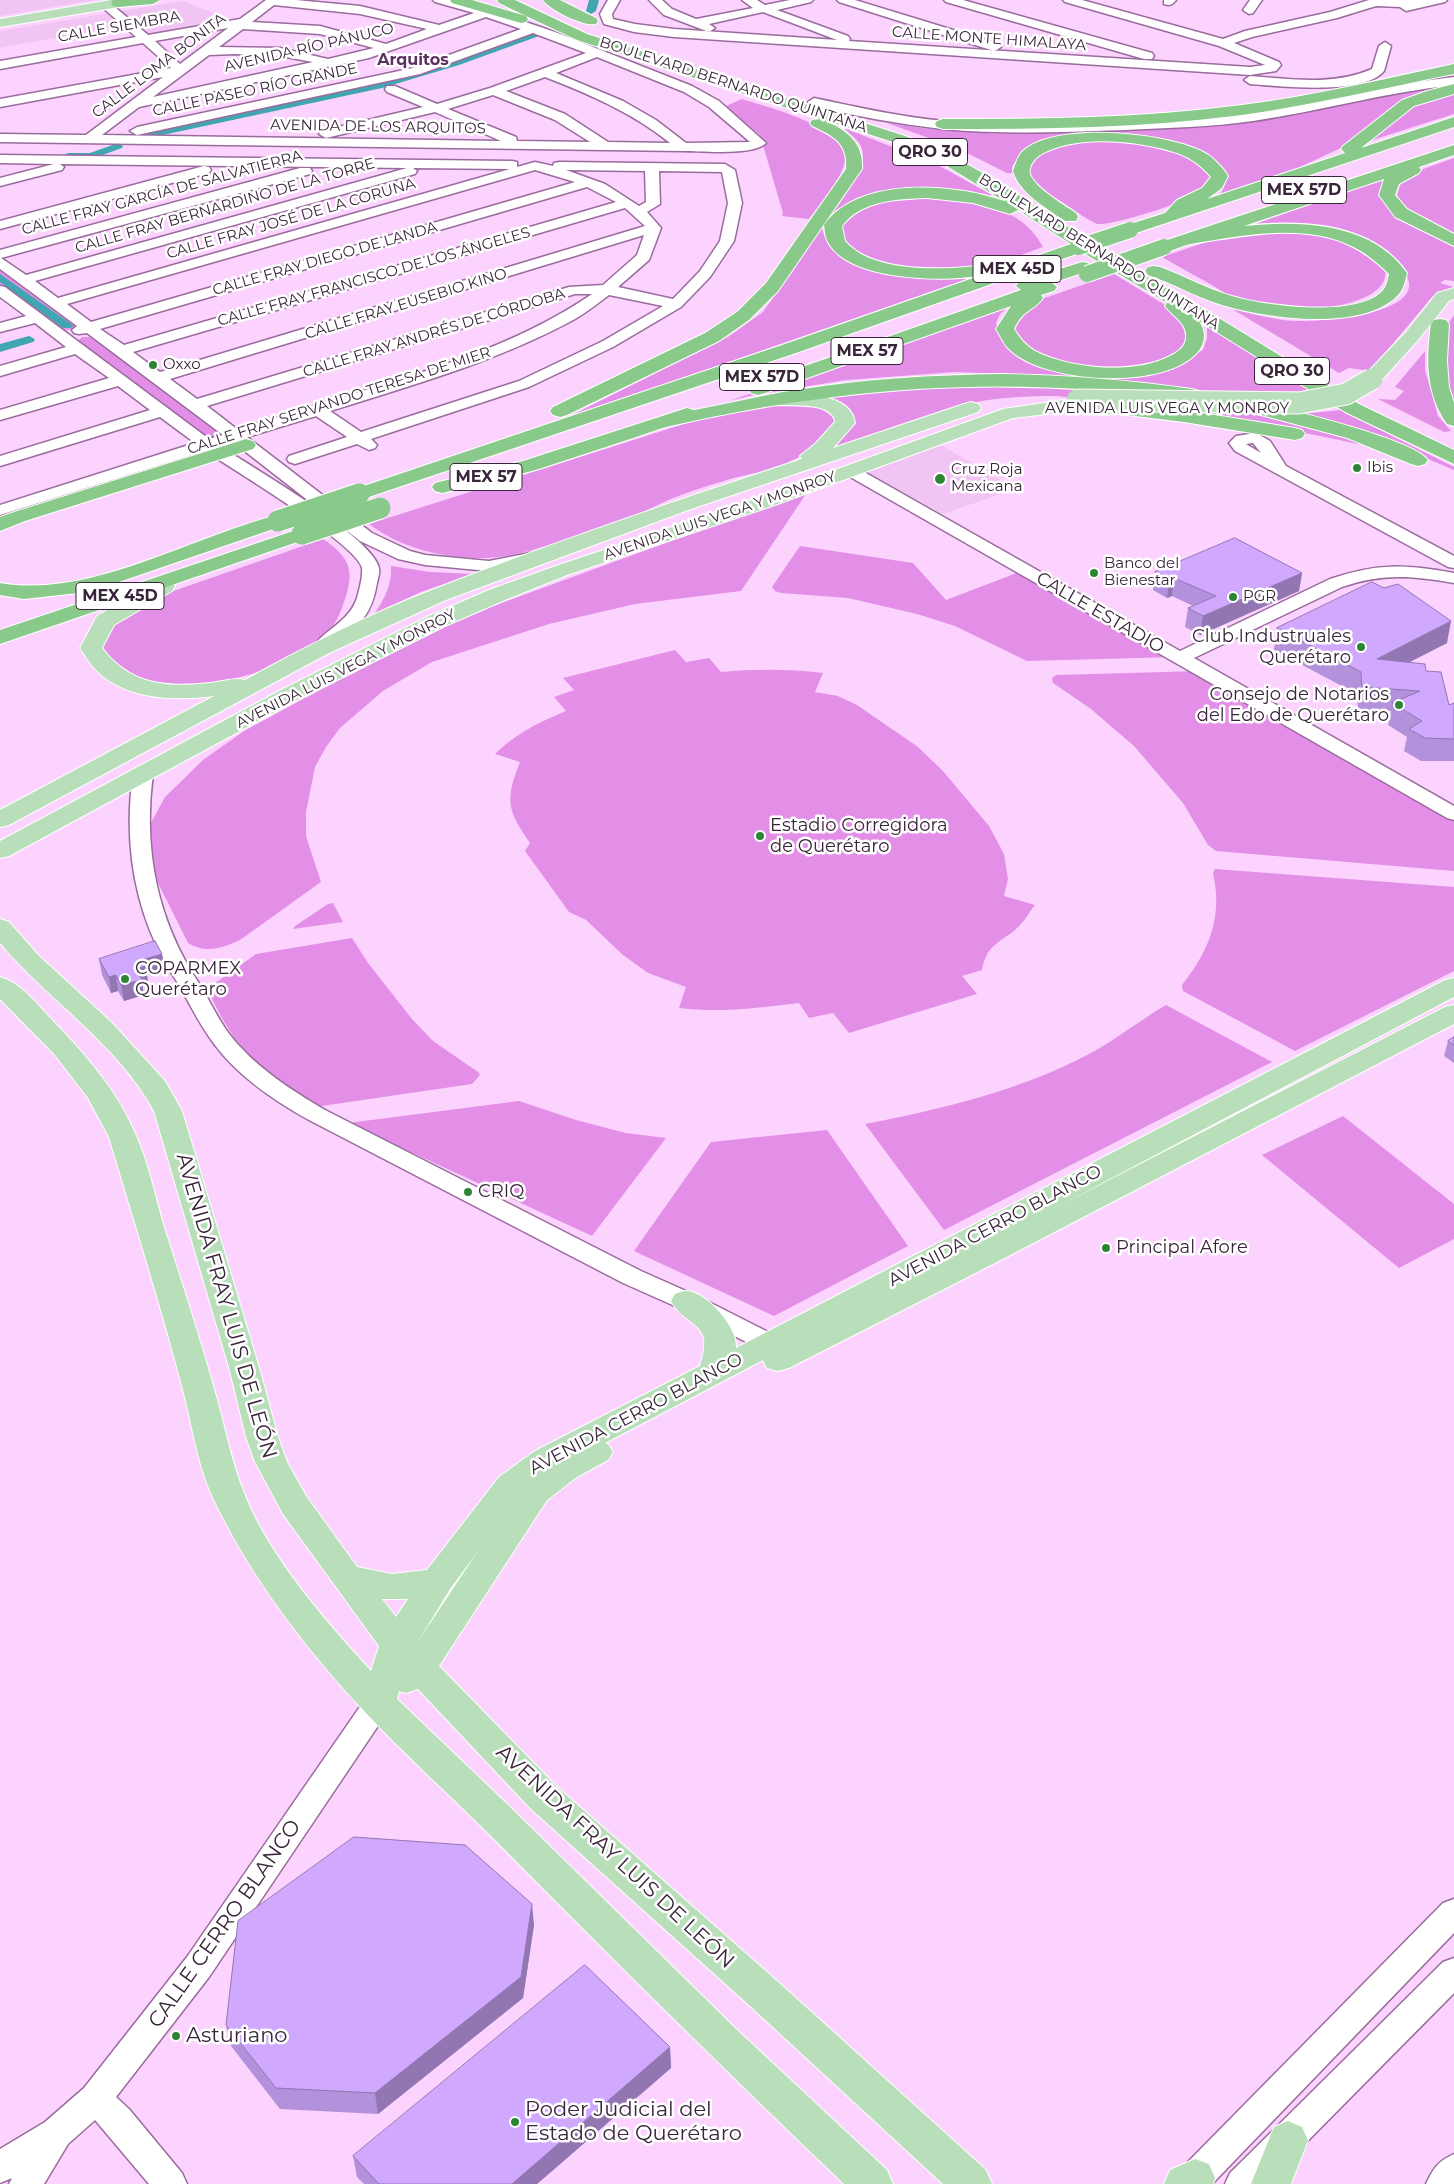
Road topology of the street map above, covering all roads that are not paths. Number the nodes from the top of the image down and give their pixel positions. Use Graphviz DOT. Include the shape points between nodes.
graph roads {
  1 [pos="133,0"];
  2 [pos="137,0"];
  3 [pos="154,0"];
  4 [pos="439,0"];
  5 [pos="457,0"];
  6 [pos="504,0"];
  7 [pos="524,0"];
  8 [pos="614,0"];
  9 [pos="655,0"];
  10 [pos="748,0"];
  11 [pos="807,0"];
  12 [pos="843,0"];
  13 [pos="950,0"];
  14 [pos="1068,0"];
  15 [pos="1441,0"];
  16 [pos="272,1"];
  17 [pos="553,1"];
  18 [pos="106,2"];
  19 [pos="1419,4"];
  20 [pos="488,7"];
  21 [pos="1334,7"];
  22 [pos="762,8"];
  23 [pos="0,16"];
  24 [pos="0,23"];
  25 [pos="242,23"];
  26 [pos="694,23"];
  27 [pos="532,26"];
  28 [pos="440,29"];
  29 [pos="1249,34"];
  30 [pos="551,35"];
  31 [pos="1199,35"];
  32 [pos="147,39"];
  33 [pos="1223,43"];
  34 [pos="743,44"];
  35 [pos="664,46"];
  36 [pos="1385,46"];
  37 [pos="388,48"];
  38 [pos="871,48"];
  39 [pos="205,52"];
  40 [pos="598,54"];
  41 [pos="695,58"];
  42 [pos="1036,59"];
  43 [pos="674,62"];
  44 [pos="326,63"];
  45 [pos="0,65"];
  46 [pos="467,66"];
  47 [pos="1190,68"];
  48 [pos="1454,69"];
  49 [pos="180,70"];
  50 [pos="546,73"];
  51 [pos="440,76"];
  52 [pos="374,81"];
  53 [pos="730,81"];
  54 [pos="1454,81"];
  55 [pos="391,89"];
  56 [pos="1454,89"];
  57 [pos="494,91"];
  58 [pos="778,101"];
  59 [pos="814,102"];
  60 [pos="0,103"];
  61 [pos="137,104"];
  62 [pos="436,108"];
  63 [pos="1454,117"];
  64 [pos="1454,122"];
  65 [pos="942,124"];
  66 [pos="0,138"];
  67 [pos="1454,138"];
  68 [pos="92,139"];
  69 [pos="150,140"];
  70 [pos="290,142"];
  71 [pos="522,144"];
  72 [pos="605,146"];
  73 [pos="1382,146"];
  74 [pos="683,147"];
  75 [pos="1454,150"];
  76 [pos="0,159"];
  77 [pos="84,160"];
  78 [pos="1423,161"];
  79 [pos="230,163"];
  80 [pos="333,163"];
  81 [pos="436,164"];
  82 [pos="535,166"];
  83 [pos="652,167"];
  84 [pos="25,176"];
  85 [pos="0,182"];
  86 [pos="588,182"];
  87 [pos="38,184"];
  88 [pos="1251,190"];
  89 [pos="1284,197"];
  90 [pos="633,207"];
  91 [pos="1070,217"];
  92 [pos="1170,217"];
  93 [pos="0,225"];
  94 [pos="654,228"];
  95 [pos="1192,239"];
  96 [pos="1073,241"];
  97 [pos="1454,241"];
  98 [pos="1159,245"];
  99 [pos="0,254"];
  100 [pos="0,262"];
  101 [pos="1084,270"];
  102 [pos="1154,271"];
  103 [pos="1134,277"];
  104 [pos="24,280"];
  105 [pos="1064,282"];
  106 [pos="608,289"];
  107 [pos="0,290"];
  108 [pos="1454,293"];
  109 [pos="56,303"];
  110 [pos="676,304"];
  111 [pos="1454,304"];
  112 [pos="36,318"];
  113 [pos="1440,324"];
  114 [pos="89,327"];
  115 [pos="0,328"];
  116 [pos="62,335"];
  117 [pos="78,348"];
  118 [pos="121,351"];
  119 [pos="0,371"];
  120 [pos="158,378"];
  121 [pos="120,380"];
  122 [pos="1379,384"];
  123 [pos="772,400"];
  124 [pos="195,405"];
  125 [pos="1118,409"];
  126 [pos="162,410"];
  127 [pos="318,410"];
  128 [pos="0,416"];
  129 [pos="671,420"];
  130 [pos="1454,420"];
  131 [pos="240,440"];
  132 [pos="1454,440"];
  133 [pos="364,442"];
  134 [pos="213,448"];
  135 [pos="1454,458"];
  136 [pos="296,459"];
  137 [pos="460,460"];
  138 [pos="0,461"];
  139 [pos="798,465"];
  140 [pos="1279,466"];
  141 [pos="851,471"];
  142 [pos="1445,471"];
  143 [pos="433,490"];
  144 [pos="389,505"];
  145 [pos="0,510"];
  146 [pos="701,524"];
  147 [pos="629,525"];
  148 [pos="0,526"];
  149 [pos="555,552"];
  150 [pos="240,555"];
  151 [pos="1454,563"];
  152 [pos="1454,578"];
  153 [pos="92,585"];
  154 [pos="164,586"];
  155 [pos="0,589"];
  156 [pos="0,608"];
  157 [pos="0,617"];
  158 [pos="0,637"];
  159 [pos="321,648"];
  160 [pos="0,651"];
  161 [pos="1180,658"];
  162 [pos="271,676"];
  163 [pos="144,774"];
  164 [pos="1454,814"];
  165 [pos="0,820"];
  166 [pos="0,851"];
  167 [pos="0,927"];
  168 [pos="0,985"];
  169 [pos="1454,986"];
  170 [pos="1454,1014"];
  171 [pos="118,1047"];
  172 [pos="75,1063"];
  173 [pos="686,1300"];
  174 [pos="769,1343"];
  175 [pos="714,1371"];
  176 [pos="347,1577"];
  177 [pos="438,1580"];
  178 [pos="408,1656"];
  179 [pos="378,1703"];
  180 [pos="1454,1912"];
  181 [pos="1454,1972"];
  182 [pos="95,2099"];
  183 [pos="1288,2140"];
  184 [pos="1454,2170"];
  185 [pos="10,2173"];
  186 [pos="1189,2182"];
  187 [pos="170,2184"];
  188 [pos="873,2184"];
  189 [pos="972,2184"];
  190 [pos="1242,2184"];
  191 [pos="1271,2184"];
  192 [pos="1443,2184"];
  1 -- 18 [label="street"];
  2 -- 18 [label="main road"];
  3 -- 18 [label="highway"];
  4 -- 20 [label="street"];
  5 -- 27 [label="highway"];
  6 -- 43 [label="highway, BOULEVARD BERNARDO QUINTANA / QRO 30" via="582,37"];
  7 -- 43 [label="highway, BOULEVARD BERNARDO QUINTANA / QRO 30"];
  8 -- 34 [label="street, CALLE MONTE HIMALAYA" via="606,14 608,21 618,25"];
  9 -- 26 [label="street" via="668,12"];
  10 -- 22 [label="street"];
  11 -- 22 [label="street"];
  12 -- 42 [label="street"];
  13 -- 47 [label="street"];
  14 -- 31 [label="street"];
  15 -- 19 [label="street"];
  16 -- 25 [label="street, CALLE LOMA BONITA"];
  16 -- 28 [label="street" via="360,10"];
  17 -- 35 [label="highway" via="600,25"];
  18 -- 23 [label="main road"];
  18 -- 24 [label="main road"];
  18 -- 32 [label="street"];
  19 -- 21 [label="street" via="1375,2"];
  19 -- 21 [label="street" via="1375,14"];
  20 -- 27 [label="highway"];
  20 -- 28 [label="street, AVENIDA RÍO PÁNUCO"];
  21 -- 29 [label="street"];
  22 -- 26 [label="street"];
  22 -- 38 [label="street"];
  25 -- 32 [label="street, CALLE SIEMBRA"];
  25 -- 37 [label="street, CALLE SIEMBRA" via="320,30"];
  25 -- 39 [label="street, CALLE LOMA BONITA"];
  26 -- 34 [label="street"];
  27 -- 30 [label="street"];
  27 -- 52 [label="street, CALLE PASEO RÍO GRANDE" via="416,71"];
  27 -- 53 [label="highway" via="651,66"];
  28 -- 37 [label="street, AVENIDA RÍO PÁNUCO"];
  29 -- 31 [label="street"];
  29 -- 33 [label="street"];
  30 -- 40 [label="street"];
  30 -- 46 [label="street"];
  31 -- 33 [label="street, CALLE MONTE HIMALAYA"];
  32 -- 45 [label="street, CALLE SIEMBRA"];
  32 -- 49 [label="street"];
  33 -- 47 [label="street, CALLE MONTE HIMALAYA" via="1275,65 1250,71"];
  34 -- 35 [label="street"];
  34 -- 36 [label="street" via="1313,84 1333,84 1378,72"];
  34 -- 38 [label="street, CALLE MONTE HIMALAYA"];
  37 -- 44 [label="street, AVENIDA RÍO PÁNUCO"];
  38 -- 42 [label="street, CALLE MONTE HIMALAYA"];
  39 -- 44 [label="street" via="283,51"];
  39 -- 49 [label="street, CALLE LOMA BONITA"];
  40 -- 50 [label="street"];
  40 -- 74 [label="street, AVENIDA DE LOS ARQUITOS" via="688,89 714,104 759,143"];
  41 -- 53 [label="highway"];
  42 -- 47 [label="street, CALLE MONTE HIMALAYA"];
  43 -- 53 [label="highway, BOULEVARD BERNARDO QUINTANA / QRO 30"];
  44 -- 52 [label="street"];
  44 -- 61 [label="street, AVENIDA RÍO PÁNUCO"];
  48 -- 65 [label="highway" via="1239,111 1121,120"];
  49 -- 60 [label="street"];
  49 -- 61 [label="street, CALLE LOMA BONITA"];
  50 -- 57 [label="street"];
  50 -- 74 [label="street" via="640,114"];
  51 -- 55 [label="street, CALLE PASEO RÍO GRANDE"];
  52 -- 68 [label="street, CALLE PASEO RÍO GRANDE"];
  53 -- 58 [label="highway, BOULEVARD BERNARDO QUINTANA / QRO 30"];
  53 -- 59 [label="highway, BOULEVARD BERNARDO QUINTANA / QRO 30"];
  54 -- 65 [label="street" via="1220,120 1046,129"];
  55 -- 62 [label="street"];
  55 -- 69 [label="street, CALLE PASEO RÍO GRANDE"];
  56 -- 88 [label="highway" via="1414,100 1354,146"];
  57 -- 62 [label="street"];
  57 -- 72 [label="street" via="560,117"];
  58 -- 96 [label="highway, BOULEVARD BERNARDO QUINTANA / QRO 30" via="899,139 943,157"];
  58 -- 137 [label="highway" via="844,137 853,148 856,159 854,169 772,287 743,316 712,337"];
  59 -- 65 [label="street"];
  59 -- 91 [label="highway, BOULEVARD BERNARDO QUINTANA / QRO 30" via="958,155"];
  61 -- 68 [label="street, CALLE LOMA BONITA"];
  62 -- 70 [label="street"];
  62 -- 71 [label="street"];
  63 -- 73 [label="highway"];
  64 -- 73 [label="highway, MEX 57D"];
  66 -- 68 [label="street, AVENIDA DE LOS ARQUITOS"];
  67 -- 89 [label="highway, MEX 57D"];
  68 -- 69 [label="street, AVENIDA DE LOS ARQUITOS"];
  69 -- 70 [label="street, AVENIDA DE LOS ARQUITOS"];
  70 -- 71 [label="street, AVENIDA DE LOS ARQUITOS"];
  71 -- 72 [label="street, AVENIDA DE LOS ARQUITOS"];
  72 -- 74 [label="street, AVENIDA DE LOS ARQUITOS"];
  73 -- 88 [label="highway, MEX 57D"];
  75 -- 78 [label="highway, MEX 57"];
  76 -- 77 [label="street"];
  77 -- 79 [label="street"];
  77 -- 84 [label="street"];
  78 -- 89 [label="highway"];
  78 -- 95 [label="highway, MEX 57"];
  78 -- 97 [label="highway" via="1391,181 1387,195 1402,213"];
  79 -- 80 [label="street"];
  79 -- 93 [label="street"];
  80 -- 81 [label="street"];
  80 -- 99 [label="street, CALLE FRAY GARCÍA DE SALVATIERRA"];
  81 -- 82 [label="street"];
  81 -- 104 [label="street, CALLE FRAY BERNARDINO DE LA TORRE"];
  82 -- 83 [label="street"];
  82 -- 86 [label="street"];
  82 -- 109 [label="street, CALLE FRAY JOSÉ DE LA CORUNA"];
  83 -- 90 [label="street" via="653,204"];
  83 -- 110 [label="street" via="725,168 735,203 727,241 705,274"];
  84 -- 85 [label="street"];
  84 -- 87 [label="street"];
  86 -- 90 [label="street" via="619,196"];
  86 -- 114 [label="street, CALLE FRAY DIEGO DE LANDA"];
  88 -- 92 [label="highway, MEX 57D"];
  89 -- 98 [label="highway, MEX 57D"];
  90 -- 94 [label="street"];
  90 -- 118 [label="street, CALLE FRAY FRANCISCO DE LOS ÁNGELES"];
  91 -- 92 [label="highway" via="1026,183 1021,171 1023,161 1046,145 1109,137 1153,141 1192,152 1210,162 1217,171 1220,176 1213,188 1183,204"];
  91 -- 102 [label="highway, BOULEVARD BERNARDO QUINTANA / QRO 30"];
  92 -- 96 [label="highway, MEX 57D, bridge" via="1130,230"];
  94 -- 106 [label="street, CALLE FRAY SERVANDO TERESA DE MIER" via="644,257"];
  94 -- 120 [label="street, CALLE FRAY EUSEBIO KINO"];
  95 -- 98 [label="highway, MEX 57"];
  95 -- 102 [label="highway" via="1272,228 1330,233 1358,242 1391,264 1398,273 1390,294 1379,301 1356,310 1309,315 1224,300"];
  96 -- 96 [label="highway" via="996,268 959,274 904,272 871,265 846,252 835,240 833,225 846,211 871,200 940,193 995,203"];
  96 -- 103 [label="highway, BOULEVARD BERNARDO QUINTANA / QRO 30"];
  96 -- 137 [label="highway, MEX 45D" via="798,346"];
  98 -- 101 [label="highway, MEX 57, bridge"];
  100 -- 104 [label="street"];
  101 -- 105 [label="highway, MEX 57"];
  101 -- 143 [label="highway, MEX 57D"];
  102 -- 132 [label="highway, BOULEVARD BERNARDO QUINTANA / QRO 30" via="1349,386"];
  103 -- 105 [label="highway" via="1182,312 1192,322 1196,336 1192,349 1177,360 1154,369 1110,372 1067,368 1040,360 1016,345 1005,329 1011,315 1020,305"];
  103 -- 135 [label="highway, BOULEVARD BERNARDO QUINTANA / QRO 30" via="1352,408"];
  104 -- 109 [label="street"];
  105 -- 129 [label="highway, MEX 57"];
  106 -- 110 [label="street, CALLE FRAY ANDRÉS DE CÓRDOBA"];
  106 -- 124 [label="street, CALLE FRAY ANDRÉS DE CÓRDOBA" via="574,290"];
  106 -- 127 [label="street, CALLE FRAY SERVANDO TERESA DE MIER" via="571,315 497,350"];
  107 -- 112 [label="street"];
  108 -- 122 [label="main road, AVENIDA LUIS VEGA Y MONROY" via="1443,297"];
  109 -- 114 [label="street"];
  110 -- 133 [label="street" via="608,344 524,384"];
  111 -- 113 [label="main road, AVENIDA LUIS VEGA Y MONROY"];
  112 -- 115 [label="street"];
  112 -- 116 [label="street"];
  113 -- 122 [label="main road, AVENIDA LUIS VEGA Y MONROY"];
  113 -- 130 [label="highway" via="1437,366 1442,399"];
  114 -- 116 [label="street, CALLE FRAY DIEGO DE LANDA"];
  114 -- 118 [label="street"];
  116 -- 117 [label="street"];
  117 -- 119 [label="street"];
  117 -- 121 [label="street"];
  118 -- 120 [label="street"];
  120 -- 124 [label="street"];
  121 -- 126 [label="street"];
  121 -- 128 [label="street"];
  122 -- 125 [label="main road, AVENIDA LUIS VEGA Y MONROY" via="1353,401 1300,410"];
  122 -- 139 [label="main road, AVENIDA LUIS VEGA Y MONROY, bridge" via="1299,403 1028,399 974,407"];
  123 -- 129 [label="highway"];
  123 -- 139 [label="main road" via="804,399 823,403 843,413 846,419 823,447"];
  123 -- 142 [label="highway" via="871,386 991,379 1134,388 1243,404 1399,450"];
  124 -- 131 [label="street"];
  125 -- 141 [label="main road, AVENIDA LUIS VEGA Y MONROY" via="1064,406 1010,413"];
  125 -- 142 [label="highway" via="1316,437"];
  126 -- 134 [label="street"];
  126 -- 138 [label="street"];
  127 -- 131 [label="street, CALLE FRAY SERVANDO TERESA DE MIER"];
  127 -- 133 [label="street"];
  129 -- 143 [label="highway, MEX 57" via="530,465"];
  131 -- 134 [label="highway"];
  131 -- 149 [label="street" via="366,537 404,555 489,566"];
  133 -- 136 [label="street"];
  134 -- 145 [label="street, CALLE FRAY SERVANDO TERESA DE MIER"];
  134 -- 148 [label="highway"];
  134 -- 159 [label="street" via="346,539 366,558 371,570 366,598 357,616"];
  137 -- 153 [label="highway, MEX 45D, bridge"];
  139 -- 147 [label="main road, AVENIDA LUIS VEGA Y MONROY"];
  140 -- 151 [label="street"];
  141 -- 146 [label="main road, AVENIDA LUIS VEGA Y MONROY"];
  141 -- 161 [label="street, CALLE ESTADIO"];
  144 -- 150 [label="highway, MEX 45D, bridge"];
  146 -- 147 [label="main road" via="726,513 727,506 713,504"];
  146 -- 163 [label="main road, AVENIDA LUIS VEGA Y MONROY" via="560,571 438,621 289,695"];
  147 -- 149 [label="main road, AVENIDA LUIS VEGA Y MONROY"];
  149 -- 159 [label="main road, AVENIDA LUIS VEGA Y MONROY" via="438,595"];
  150 -- 154 [label="highway"];
  150 -- 158 [label="highway, MEX 45D"];
  152 -- 161 [label="street" via="1399,569 1360,574"];
  153 -- 155 [label="highway" via="35,592"];
  153 -- 156 [label="highway"];
  153 -- 157 [label="highway, MEX 45D"];
  154 -- 160 [label="highway"];
  154 -- 162 [label="main road" via="105,621 91,648 99,661 130,682 171,692 208,691"];
  159 -- 162 [label="main road, AVENIDA LUIS VEGA Y MONROY"];
  161 -- 164 [label="street, CALLE ESTADIO"];
  162 -- 165 [label="main road, AVENIDA LUIS VEGA Y MONROY"];
  163 -- 166 [label="main road, AVENIDA LUIS VEGA Y MONROY"];
  163 -- 173 [label="street" via="139,796 139,821 142,872 149,900 175,963 226,1044 250,1069 285,1097 317,1115 632,1277"];
  167 -- 171 [label="main road, AVENIDA FRAY LUIS DE LEÓN" via="29,961 103,1029"];
  168 -- 172 [label="main road" via="31,1012"];
  169 -- 174 [label="main road, AVENIDA CERRO BLANCO"];
  170 -- 178 [label="main road, AVENIDA CERRO BLANCO" via="566,1469 536,1491"];
  171 -- 172 [label="main road"];
  171 -- 176 [label="main road, AVENIDA FRAY LUIS DE LEÓN" via="155,1087 168,1112 271,1462 294,1505"];
  172 -- 179 [label="main road" via="100,1095 123,1137 199,1391 214,1455 230,1500 254,1545 291,1601"];
  173 -- 174 [label="street"];
  173 -- 175 [label="main road" via="710,1321 719,1334 721,1344"];
  174 -- 175 [label="main road, AVENIDA CERRO BLANCO"];
  175 -- 177 [label="main road, AVENIDA CERRO BLANCO" via="554,1454 520,1477 489,1511"];
  176 -- 177 [label="main road" via="396,1588"];
  176 -- 178 [label="main road, AVENIDA FRAY LUIS DE LEÓN"];
  177 -- 178 [label="main road, AVENIDA CERRO BLANCO"];
  178 -- 179 [label="main road, AVENIDA CERRO BLANCO"];
  178 -- 189 [label="main road, AVENIDA FRAY LUIS DE LEÓN" via="543,1797"];
  179 -- 182 [label="street, CALLE CERRO BLANCO" via="198,1968"];
  179 -- 188 [label="main road" via="722,2042"];
  180 -- 186 [label="street"];
  181 -- 183 [label="street"];
  182 -- 185 [label="street, CALLE CERRO BLANCO"];
  182 -- 187 [label="street" via="117,2120"];
  183 -- 190 [label="street"];
  183 -- 191 [label="main road"];
  184 -- 192 [label="street"];
}
